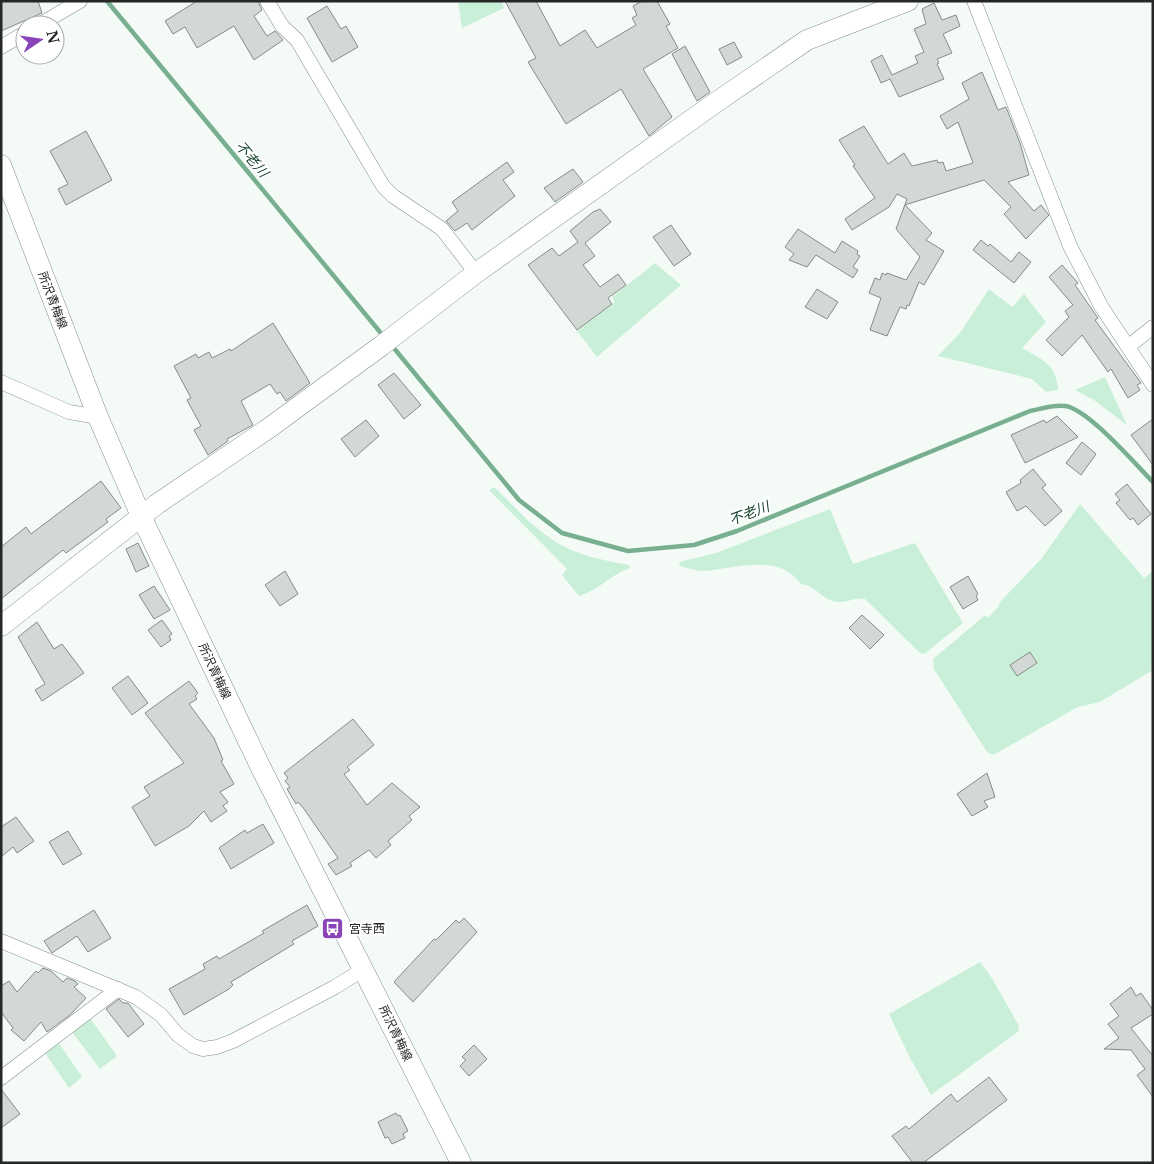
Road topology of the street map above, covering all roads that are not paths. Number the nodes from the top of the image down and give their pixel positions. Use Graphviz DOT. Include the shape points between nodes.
graph roads {
  1 [pos="80,1"];
  2 [pos="267,1"];
  3 [pos="908,1"];
  4 [pos="974,1"];
  5 [pos="56,15"];
  6 [pos="15,39"];
  7 [pos="1,47"];
  8 [pos="1,165"];
  9 [pos="476,273"];
  10 [pos="1153,327"];
  11 [pos="1129,346"];
  12 [pos="1,382"];
  13 [pos="1153,385"];
  14 [pos="98,417"];
  15 [pos="141,516"];
  16 [pos="1,626"];
  17 [pos="1,941"];
  18 [pos="364,969"];
  19 [pos="118,989"];
  20 [pos="1,1078"];
  21 [pos="461,1163"];
  1 -- 5 [label="street"];
  2 -- 9 [label="street" via="282,26 297,40 383,186 442,229"];
  3 -- 9 [label="main road" via="807,40"];
  4 -- 11 [label="street" via="1070,246 1101,306"];
  6 -- 7 [label="street"];
  8 -- 14 [label="main road, 所沢青梅線"];
  9 -- 15 [label="main road" via="269,428"];
  10 -- 11 [label="street"];
  11 -- 13 [label="street"];
  12 -- 14 [label="street" via="69,412"];
  14 -- 15 [label="main road, 所沢青梅線"];
  15 -- 16 [label="main road"];
  15 -- 18 [label="main road, 所沢青梅線" via="261,768"];
  17 -- 19 [label="street"];
  18 -- 19 [label="street" via="335,988 233,1041 203,1049 178,1035 149,1006"];
  18 -- 21 [label="main road, 所沢青梅線"];
  19 -- 20 [label="street"];
}
